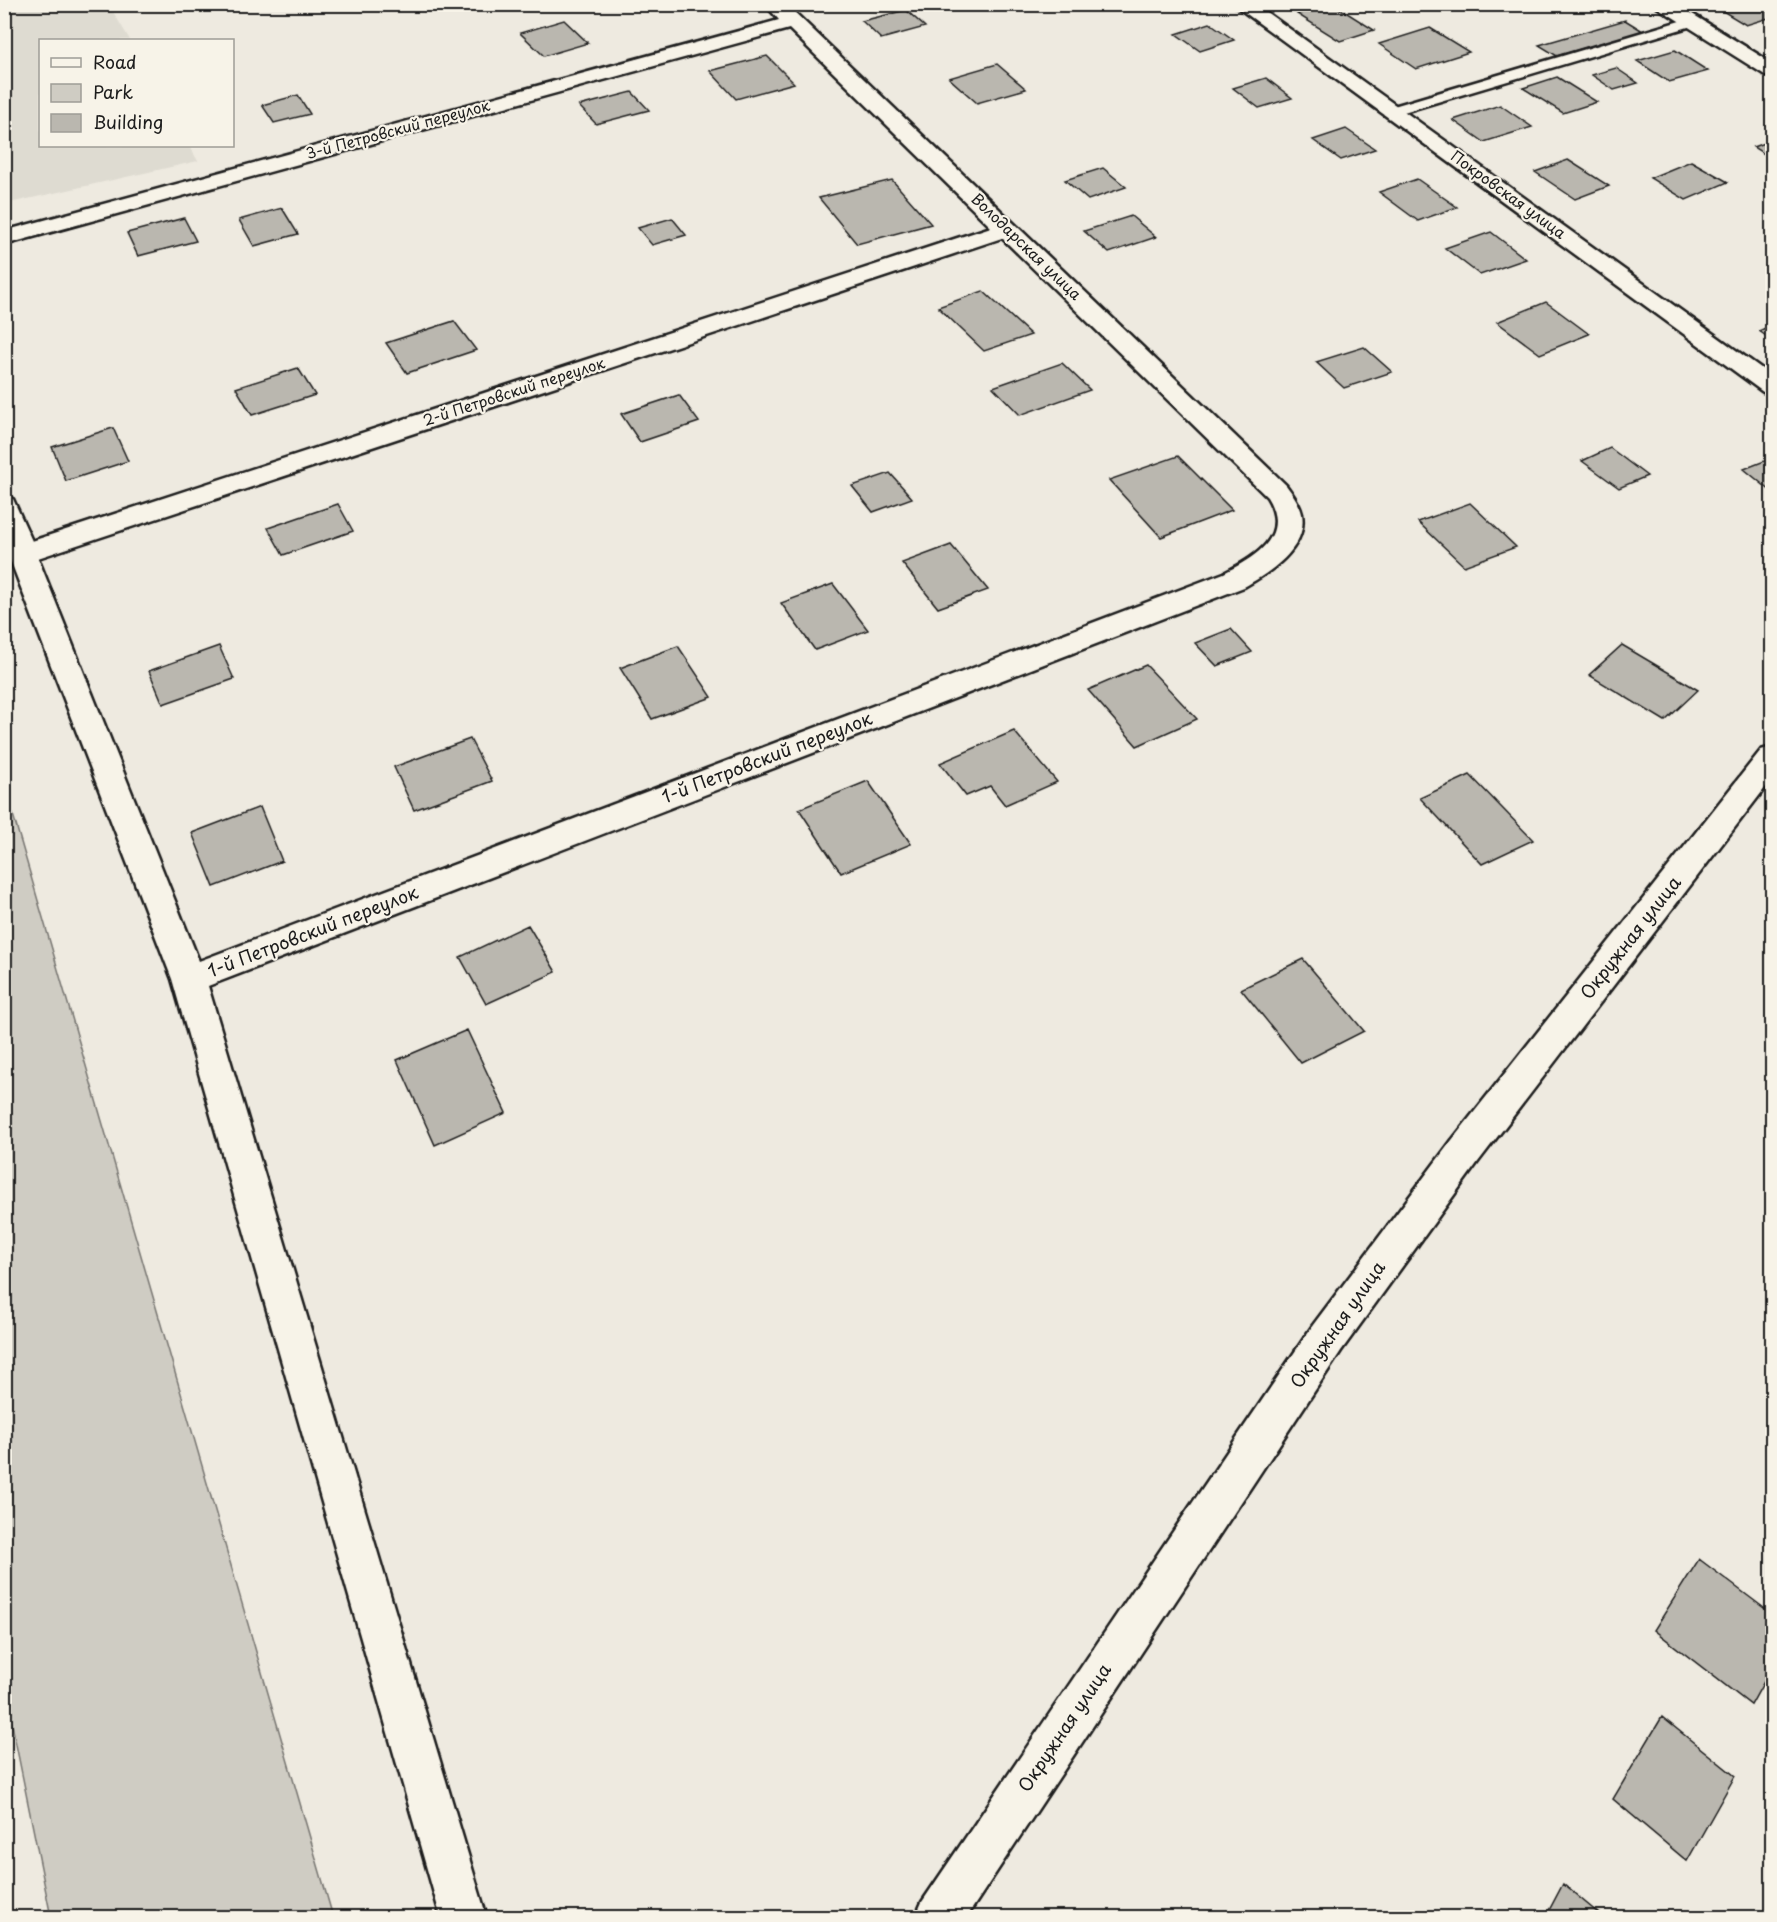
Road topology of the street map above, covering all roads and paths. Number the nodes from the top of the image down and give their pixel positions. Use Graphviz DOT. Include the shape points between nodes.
graph roads {
  1 [pos="774,4"];
  2 [pos="1242,4"];
  3 [pos="1660,4"];
  4 [pos="792,22"];
  5 [pos="1690,22"];
  6 [pos="1773,70"];
  7 [pos="1392,111"];
  8 [pos="1007,229"];
  9 [pos="4,238"];
  10 [pos="1773,387"];
  11 [pos="1277,491"];
  12 [pos="4,505"];
  13 [pos="22,554"];
  14 [pos="1773,758"];
  15 [pos="189,979"];
  16 [pos="464,1917"];
  17 [pos="938,1917"];
  1 -- 4 [label="street, Володарская улица"];
  2 -- 7 [label="street, Покровская улица"];
  3 -- 5 [label="street"];
  4 -- 8 [label="street, Володарская улица"];
  4 -- 9 [label="street, 3-й Петровский переулок"];
  5 -- 6 [label="street"];
  5 -- 7 [label="lane"];
  7 -- 10 [label="street, Покровская улица"];
  8 -- 11 [label="street, Володарская улица"];
  8 -- 13 [label="street, 2-й Петровский переулок"];
  11 -- 15 [label="street, 1-й Петровский переулок" via="1289,515 1284,540 1266,564 1234,580"];
  12 -- 13 [label="street"];
  13 -- 15 [label="street"];
  14 -- 17 [label="street, Окружная улица" via="1465,1151 1327,1338"];
  15 -- 16 [label="street"];
}
